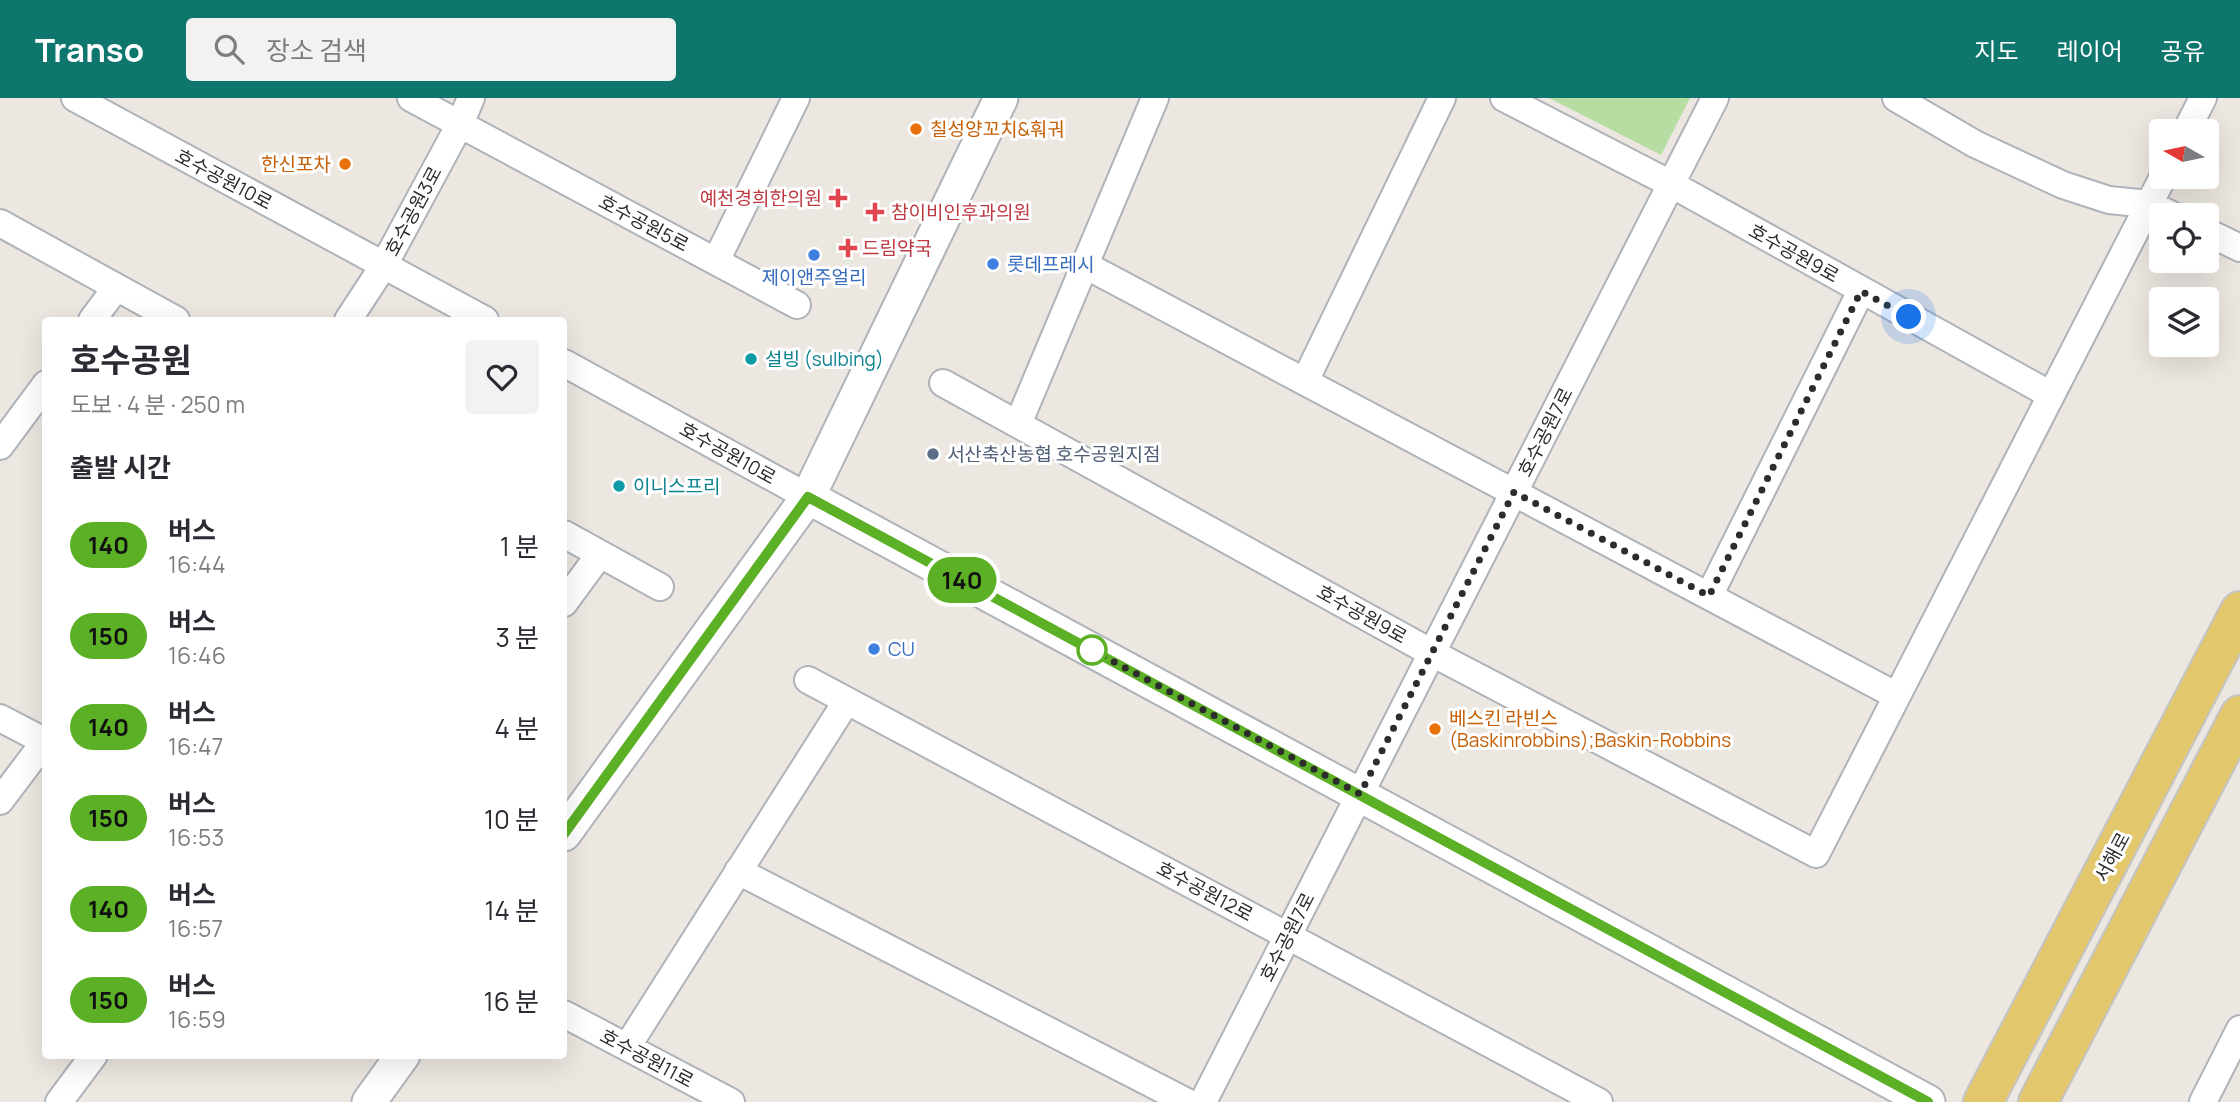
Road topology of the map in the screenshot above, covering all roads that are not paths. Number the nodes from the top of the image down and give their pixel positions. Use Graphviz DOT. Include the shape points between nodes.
graph roads {
  1 [pos="75,98"];
  2 [pos="411,98"];
  3 [pos="471,98"];
  4 [pos="796,98"];
  5 [pos="1001,98"];
  6 [pos="1155,98"];
  7 [pos="1442,98"];
  8 [pos="1504,98"];
  9 [pos="1715,98"];
  10 [pos="1896,98"];
  11 [pos="2202,101"];
  12 [pos="2192,119"];
  13 [pos="460,124"];
  14 [pos="1671,184"];
  15 [pos="2149,208"];
  16 [pos="0,223"];
  17 [pos="2149,229"];
  18 [pos="2219,238"];
  19 [pos="2240,248"];
  20 [pos="716,261"];
  21 [pos="384,265"];
  22 [pos="1085,265"];
  23 [pos="116,288"];
  24 [pos="1861,291"];
  25 [pos="797,305"];
  26 [pos="94,317"];
  27 [pos="170,317"];
  28 [pos="350,317"];
  29 [pos="479,317"];
  30 [pos="567,365"];
  31 [pos="1305,382"];
  32 [pos="943,383"];
  33 [pos="42,389"];
  34 [pos="2051,395"];
  35 [pos="1018,424"];
  36 [pos="0,446"];
  37 [pos="1514,492"];
  38 [pos="808,497"];
  39 [pos="567,536"];
  40 [pos="600,554"];
  41 [pos="660,587"];
  42 [pos="1709,596"];
  43 [pos="567,599"];
  44 [pos="2240,611"];
  45 [pos="1432,653"];
  46 [pos="808,680"];
  47 [pos="1897,696"];
  48 [pos="846,702"];
  49 [pos="2240,715"];
  50 [pos="0,718"];
  51 [pos="42,739"];
  52 [pos="42,745"];
  53 [pos="1360,794"];
  54 [pos="0,802"];
  55 [pos="567,830"];
  56 [pos="738,871"];
  57 [pos="1288,935"];
  58 [pos="567,1016"];
  59 [pos="2240,1029"];
  60 [pos="627,1047"];
  61 [pos="91,1059"];
  62 [pos="399,1059"];
  63 [pos="59,1102"];
  64 [pos="369,1102"];
  65 [pos="732,1102"];
  66 [pos="1187,1102"];
  67 [pos="1203,1102"];
  68 [pos="1599,1102"];
  69 [pos="1928,1102"];
  70 [pos="1983,1102"];
  71 [pos="2038,1102"];
  72 [pos="2203,1102"];
  1 -- 21 [label="street, 호수공원10로"];
  2 -- 13 [label="street, 호수공원5로"];
  3 -- 13 [label="street, 호수공원3로"];
  4 -- 20 [label="street"];
  5 -- 38 [label="street"];
  6 -- 22 [label="street"];
  7 -- 31 [label="street"];
  8 -- 14 [label="street, 호수공원9로"];
  9 -- 14 [label="street, 호수공원7로"];
  10 -- 15 [label="street" via="1975,144 2063,185"];
  11 -- 12 [label="street"];
  13 -- 20 [label="street, 호수공원5로"];
  13 -- 21 [label="street, 호수공원3로"];
  14 -- 24 [label="street, 호수공원9로"];
  14 -- 37 [label="street, 호수공원7로"];
  16 -- 23 [label="street"];
  17 -- 34 [label="street, 호수공원9로"];
  18 -- 19 [label="street"];
  20 -- 25 [label="street, 호수공원5로"];
  21 -- 28 [label="street, 호수공원3로"];
  21 -- 29 [label="street, 호수공원10로"];
  22 -- 31 [label="street"];
  22 -- 35 [label="street"];
  23 -- 26 [label="street"];
  23 -- 27 [label="street"];
  24 -- 34 [label="street, 호수공원9로"];
  24 -- 42 [label="street, 호수공원9로"];
  30 -- 38 [label="street, 호수공원10로"];
  31 -- 37 [label="street"];
  32 -- 35 [label="street, 호수공원9로"];
  33 -- 36 [label="street"];
  34 -- 47 [label="street, 호수공원9로"];
  35 -- 45 [label="street, 호수공원9로"];
  37 -- 42 [label="street"];
  37 -- 45 [label="street, 호수공원7로"];
  38 -- 53 [label="street, 호수공원10로"];
  38 -- 55 [label="street"];
  39 -- 40 [label="street"];
  40 -- 41 [label="street"];
  40 -- 43 [label="street"];
  42 -- 47 [label="street"];
  44 -- 70 [label="main road, 서해로"];
  45 -- 47 [label="street, 호수공원9로" via="1816,855"];
  45 -- 53 [label="street, 호수공원7로"];
  46 -- 48 [label="street, 호수공원12로"];
  48 -- 56 [label="street"];
  48 -- 57 [label="street, 호수공원12로"];
  49 -- 71 [label="main road"];
  50 -- 51 [label="street"];
  52 -- 54 [label="street"];
  53 -- 57 [label="street, 호수공원7로"];
  53 -- 69 [label="street, 호수공원10로"];
  56 -- 60 [label="street"];
  56 -- 66 [label="street"];
  57 -- 67 [label="street, 호수공원7로"];
  57 -- 68 [label="street, 호수공원12로"];
  58 -- 60 [label="street, 호수공원11로"];
  59 -- 72 [label="street"];
  60 -- 65 [label="street, 호수공원11로"];
  61 -- 63 [label="street"];
  62 -- 64 [label="street"];
}
